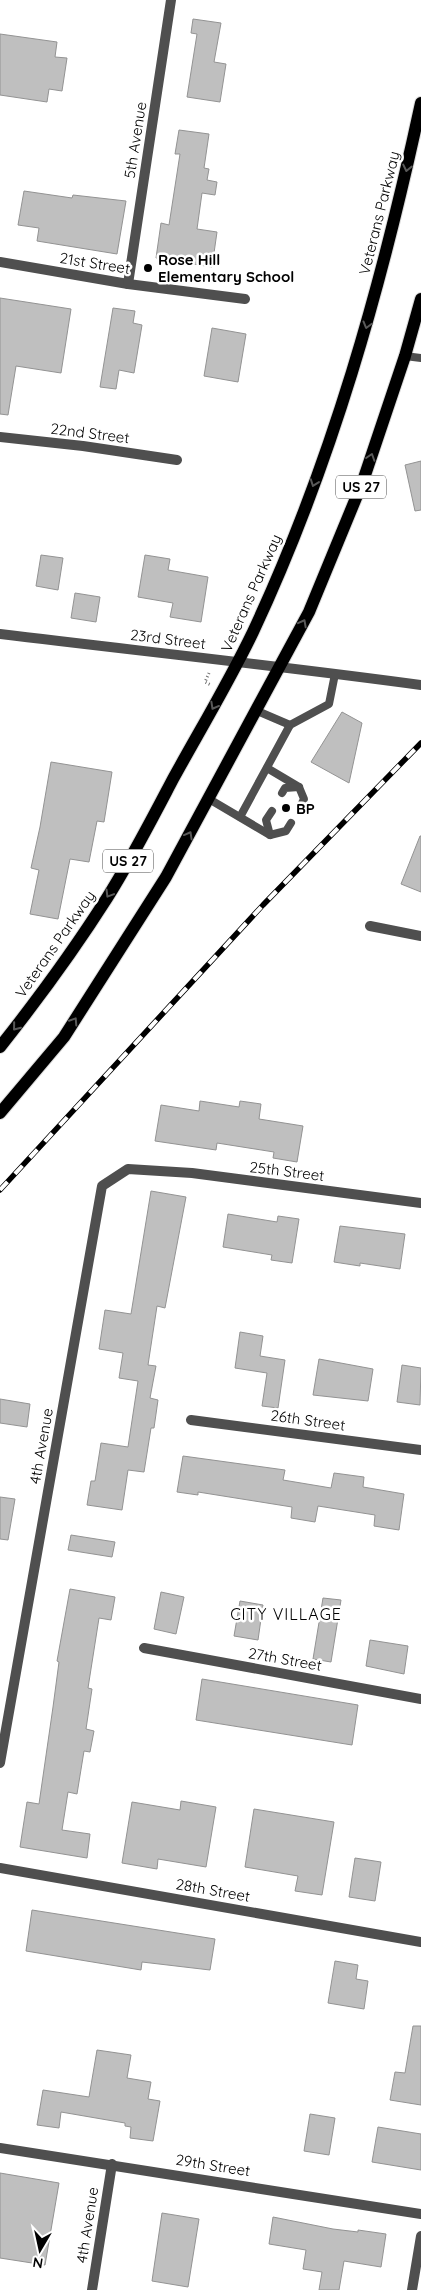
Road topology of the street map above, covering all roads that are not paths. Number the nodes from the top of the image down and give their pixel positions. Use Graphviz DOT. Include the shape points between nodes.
graph roads {
  1 [pos="171,0"];
  2 [pos="421,103"];
  3 [pos="0,262"];
  4 [pos="128,284"];
  5 [pos="244,299"];
  6 [pos="421,299"];
  7 [pos="405,356"];
  8 [pos="421,358"];
  9 [pos="0,437"];
  10 [pos="177,460"];
  11 [pos="0,634"];
  12 [pos="237,664"];
  13 [pos="280,666"];
  14 [pos="335,674"];
  15 [pos="421,685"];
  16 [pos="255,710"];
  17 [pos="290,726"];
  18 [pos="268,768"];
  19 [pos="299,787"];
  20 [pos="282,793"];
  21 [pos="208,799"];
  22 [pos="300,805"];
  23 [pos="272,811"];
  24 [pos="240,818"];
  25 [pos="291,822"];
  26 [pos="270,835"];
  27 [pos="370,926"];
  28 [pos="421,936"];
  29 [pos="0,1047"];
  30 [pos="0,1113"];
  31 [pos="149,1170"];
  32 [pos="421,1203"];
  33 [pos="191,1420"];
  34 [pos="421,1450"];
  35 [pos="144,1648"];
  36 [pos="421,1699"];
  37 [pos="0,1763"];
  38 [pos="0,1868"];
  39 [pos="421,1942"];
  40 [pos="0,2148"];
  41 [pos="112,2164"];
  42 [pos="421,2214"];
  43 [pos="421,2236"];
  44 [pos="92,2290"];
  45 [pos="412,2290"];
  1 -- 4 [label="street, 5th Avenue"];
  2 -- 12 [label="main road, Veterans Parkway / US 27, one-way" via="397,214 338,418 295,535"];
  3 -- 4 [label="street, 21st Street"];
  4 -- 5 [label="street, 21st Street"];
  6 -- 7 [label="main road, US 27"];
  7 -- 8 [label="lane"];
  13 -- 7 [label="main road, US 27, one-way" via="309,612 363,481"];
  9 -- 10 [label="street, 22nd Street"];
  11 -- 12 [label="street, 23rd Street"];
  12 -- 13 [label="street, 23rd Street"];
  12 -- 29 [label="main road, Veterans Parkway / US 27, one-way" via="108,897 42,995"];
  13 -- 14 [label="street, 23rd Street"];
  13 -- 16 [label="main road, US 27"];
  14 -- 15 [label="street, 23rd Street"];
  14 -- 17 [label="lane" via="329,704"];
  16 -- 17 [label="lane"];
  16 -- 21 [label="main road, US 27"];
  17 -- 18 [label="lane"];
  18 -- 19 [label="lane"];
  18 -- 24 [label="lane"];
  19 -- 20 [label="lane" via="285,788"];
  19 -- 22 [label="lane" via="304,799"];
  21 -- 24 [label="lane"];
  30 -- 21 [label="main road, US 27, one-way" via="64,1037 166,878"];
  23 -- 26 [label="lane" via="266,820"];
  24 -- 26 [label="lane"];
  25 -- 26 [label="lane" via="286,831"];
  27 -- 28 [label="street"];
  31 -- 32 [label="street, 25th Street"];
  31 -- 37 [label="street, 4th Avenue" via="128,1169 102,1186"];
  33 -- 34 [label="street, 26th Street"];
  35 -- 36 [label="street, 27th Street"];
  38 -- 39 [label="street, 28th Street"];
  40 -- 41 [label="street, 29th Street"];
  41 -- 42 [label="street, 29th Street"];
  41 -- 44 [label="street, 4th Avenue"];
  43 -- 45 [label="street"];
}
